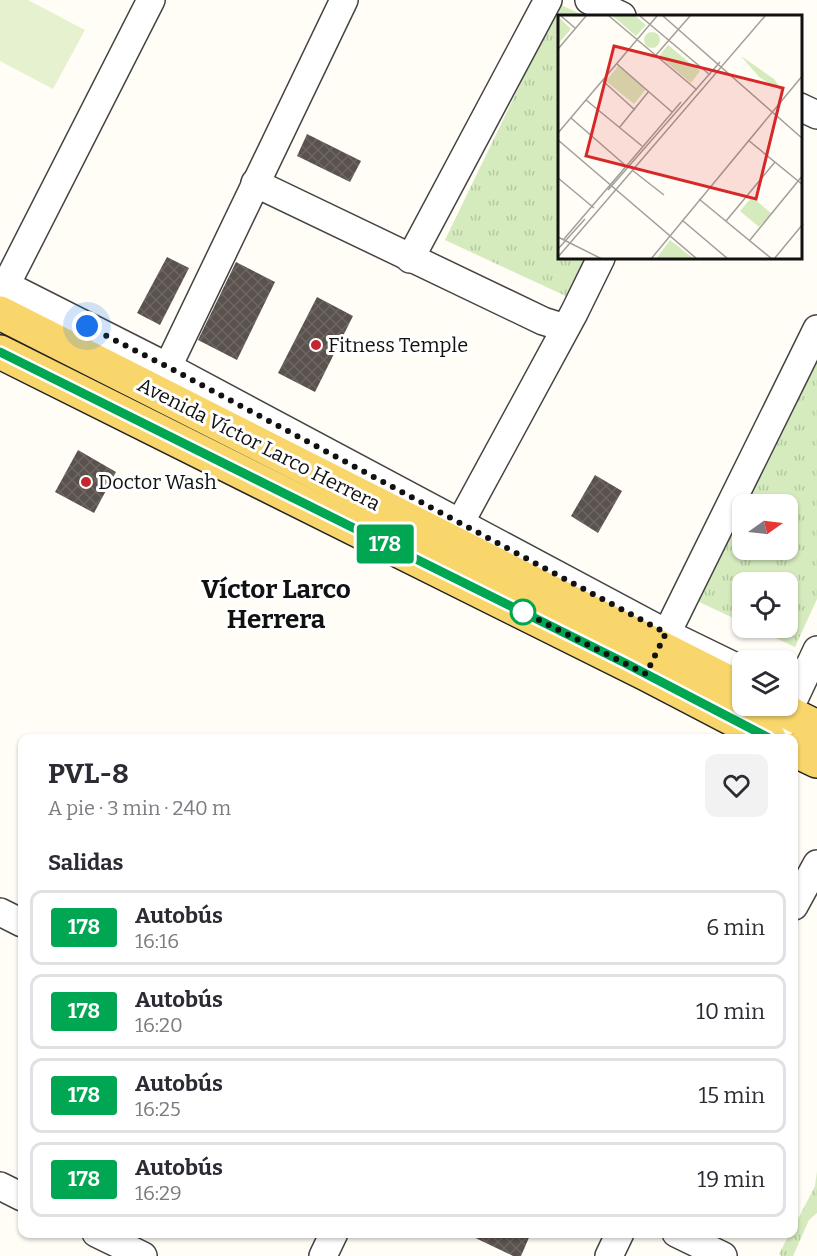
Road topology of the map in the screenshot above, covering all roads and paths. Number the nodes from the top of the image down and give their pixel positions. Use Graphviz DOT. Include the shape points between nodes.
graph roads {
  1 [pos="151,0"];
  2 [pos="344,0"];
  3 [pos="548,0"];
  4 [pos="589,0"];
  5 [pos="620,15"];
  6 [pos="802,108"];
  7 [pos="817,115"];
  8 [pos="255,183"];
  9 [pos="410,259"];
  10 [pos="601,260"];
  11 [pos="2,293"];
  12 [pos="565,328"];
  13 [pos="817,328"];
  14 [pos="0,352"];
  15 [pos="162,380"];
  16 [pos="460,523"];
  17 [pos="817,650"];
  18 [pos="658,651"];
  19 [pos="732,668"];
  20 [pos="798,683"];
  21 [pos="732,684"];
  22 [pos="732,688"];
  23 [pos="789,716"];
  24 [pos="817,727"];
  25 [pos="798,752"];
  26 [pos="817,761"];
  27 [pos="817,864"];
  28 [pos="798,899"];
  29 [pos="0,912"];
  30 [pos="18,921"];
  31 [pos="0,1186"];
  32 [pos="18,1195"];
  33 [pos="106,1238"];
  34 [pos="332,1238"];
  35 [pos="618,1238"];
  36 [pos="686,1238"];
  37 [pos="143,1256"];
  38 [pos="323,1256"];
  39 [pos="609,1256"];
  40 [pos="723,1256"];
  1 -- 11 [label="street"];
  2 -- 8 [label="street"];
  3 -- 9 [label="street"];
  4 -- 5 [label="street"];
  6 -- 7 [label="street"];
  8 -- 9 [label="street"];
  8 -- 15 [label="street"];
  9 -- 12 [label="street"];
  10 -- 12 [label="street"];
  11 -- 15 [label="main road, Avenida Víctor Larco Herrera"];
  12 -- 16 [label="street"];
  13 -- 18 [label="street"];
  14 -- 18 [label="main road, Avenida Víctor Larco Herrera"];
  15 -- 16 [label="street, Avenida Víctor Larco Herrera"];
  15 -- 18 [label="main road, Avenida Víctor Larco Herrera"];
  16 -- 18 [label="street, Avenida Víctor Larco Herrera"];
  17 -- 20 [label="street"];
  18 -- 19 [label="street, Avenida Víctor Larco Herrera"];
  18 -- 21 [label="main road, Avenida Víctor Larco Herrera"];
  18 -- 22 [label="main road, Avenida Víctor Larco Herrera"];
  23 -- 24 [label="main road, Avenida Víctor Larco Herrera"];
  25 -- 26 [label="main road"];
  27 -- 28 [label="street"];
  29 -- 30 [label="street"];
  31 -- 32 [label="street"];
  33 -- 37 [label="street"];
  34 -- 38 [label="street"];
  35 -- 39 [label="street"];
  36 -- 40 [label="street"];
}
